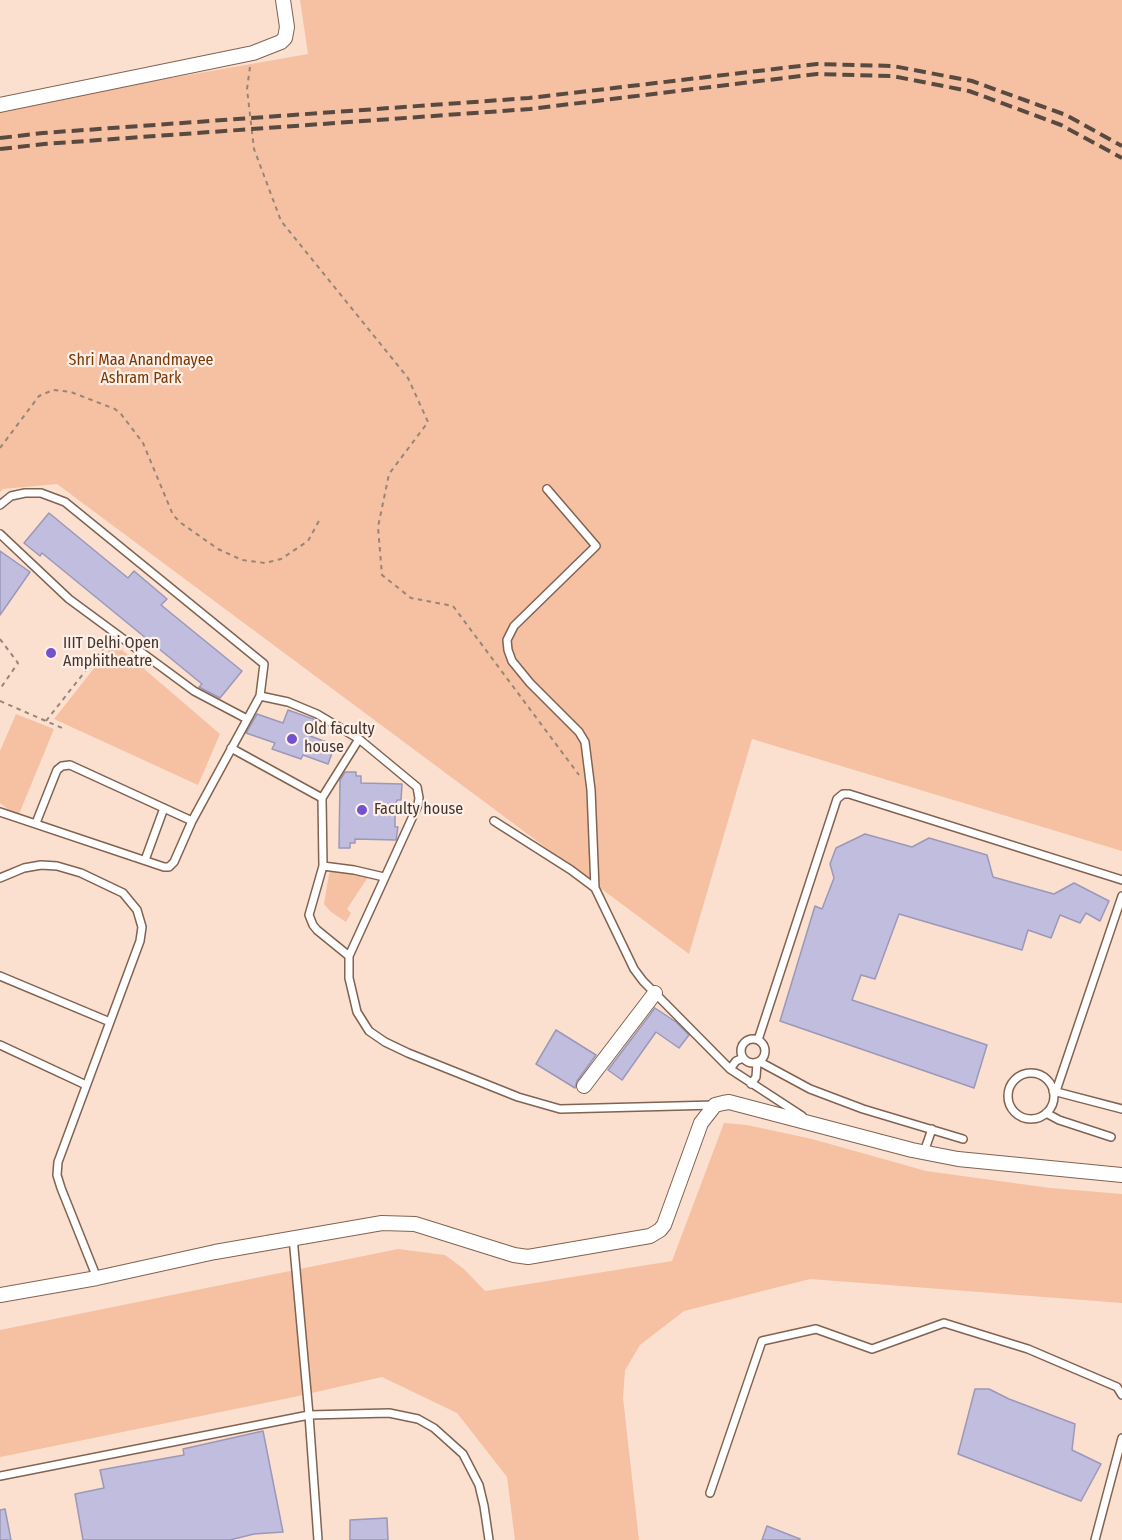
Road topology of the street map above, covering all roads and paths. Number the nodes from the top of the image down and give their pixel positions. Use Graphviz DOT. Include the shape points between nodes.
graph roads {
  1 [pos="283,0"];
  2 [pos="253,53"];
  3 [pos="0,105"];
  4 [pos="0,448"];
  5 [pos="547,489"];
  6 [pos="0,505"];
  7 [pos="320,519"];
  8 [pos="0,534"];
  9 [pos="116,633"];
  10 [pos="0,639"];
  11 [pos="0,689"];
  12 [pos="260,696"];
  13 [pos="0,701"];
  14 [pos="247,719"];
  15 [pos="46,721"];
  16 [pos="62,728"];
  17 [pos="359,739"];
  18 [pos="231,747"];
  19 [pos="591,790"];
  20 [pos="322,798"];
  21 [pos="164,808"];
  22 [pos="0,812"];
  23 [pos="192,821"];
  24 [pos="494,821"];
  25 [pos="36,823"];
  26 [pos="145,860"];
  27 [pos="323,866"];
  28 [pos="384,877"];
  29 [pos="0,878"];
  30 [pos="1122,880"];
  31 [pos="595,888"];
  32 [pos="1122,896"];
  33 [pos="349,956"];
  34 [pos="0,976"];
  35 [pos="655,993"];
  36 [pos="110,1022"];
  37 [pos="758,1040"];
  38 [pos="0,1045"];
  39 [pos="743,1058"];
  40 [pos="758,1062"];
  41 [pos="730,1069"];
  42 [pos="751,1084"];
  43 [pos="86,1085"];
  44 [pos="584,1086"];
  45 [pos="1054,1091"];
  46 [pos="715,1105"];
  47 [pos="1122,1109"];
  48 [pos="1046,1113"];
  49 [pos="815,1124"];
  50 [pos="932,1129"];
  51 [pos="1111,1137"];
  52 [pos="963,1138"];
  53 [pos="924,1152"];
  54 [pos="1122,1175"];
  55 [pos="293,1237"];
  56 [pos="97,1278"];
  57 [pos="0,1295"];
  58 [pos="1122,1395"];
  59 [pos="309,1415"];
  60 [pos="1122,1438"];
  61 [pos="0,1476"];
  62 [pos="710,1493"];
  63 [pos="318,1540"];
  64 [pos="489,1540"];
  65 [pos="1095,1540"];
  1 -- 2 [label="street" via="285,38"];
  2 -- 3 [label="street"];
  2 -- 19 [label="path" via="247,89 254,149 282,221 408,378 428,422 389,474 378,527 382,575 411,598 453,606"];
  4 -- 7 [label="path" via="39,396 53,390 71,392 121,414 143,443 173,515 218,549 242,560 265,563 281,559 308,541"];
  5 -- 19 [label="lane" via="596,546 514,626 508,650 530,683 579,732 587,751"];
  6 -- 12 [label="lane" via="11,496 25,493 41,493 65,502 264,664"];
  8 -- 9 [label="lane" via="69,599"];
  9 -- 14 [label="lane" via="194,691"];
  9 -- 15 [label="path"];
  10 -- 11 [label="path" via="18,663"];
  12 -- 14 [label="lane"];
  12 -- 17 [label="lane" via="317,714"];
  13 -- 15 [label="path"];
  14 -- 18 [label="lane"];
  15 -- 16 [label="path"];
  17 -- 20 [label="lane"];
  17 -- 28 [label="lane" via="419,792 418,805"];
  18 -- 20 [label="lane"];
  18 -- 23 [label="lane"];
  19 -- 31 [label="lane"];
  20 -- 27 [label="lane"];
  21 -- 23 [label="lane"];
  21 -- 25 [label="lane" via="70,765 62,766 53,777"];
  21 -- 26 [label="lane"];
  22 -- 25 [label="lane"];
  23 -- 26 [label="lane" via="172,864 164,867"];
  24 -- 31 [label="lane"];
  25 -- 26 [label="lane"];
  27 -- 28 [label="lane"];
  27 -- 33 [label="lane" via="310,920"];
  28 -- 33 [label="lane"];
  29 -- 36 [label="lane" via="24,868 57,866 114,888 137,910 142,927 140,941"];
  30 -- 37 [label="lane" via="843,794 837,800"];
  31 -- 35 [label="lane" via="634,969"];
  32 -- 45 [label="lane"];
  33 -- 46 [label="lane" via="349,978 362,1022 385,1042 408,1053 560,1109"];
  34 -- 36 [label="lane"];
  35 -- 41 [label="lane"];
  35 -- 44 [label="street"];
  36 -- 43 [label="lane"];
  37 -- 39 [label="lane" via="744,1044"];
  37 -- 40 [label="lane" via="766,1052"];
  38 -- 43 [label="lane"];
  39 -- 40 [label="lane" via="749,1063"];
  39 -- 41 [label="lane"];
  40 -- 42 [label="lane"];
  40 -- 50 [label="lane" via="810,1089"];
  41 -- 42 [label="lane"];
  42 -- 49 [label="lane"];
  43 -- 56 [label="lane" via="62,1146 57,1175"];
  45 -- 47 [label="lane"];
  45 -- 48 [label="lane" via="1054,1101"];
  45 -- 48 [label="lane" via="1047,1080 1033,1074 1019,1077 1010,1089 1010,1105 1019,1116 1033,1119"];
  46 -- 49 [label="street" via="729,1102"];
  46 -- 55 [label="street" via="701,1123 664,1225 650,1236 528,1257 415,1224 382,1223"];
  48 -- 51 [label="lane"];
  49 -- 53 [label="street"];
  50 -- 52 [label="lane"];
  50 -- 53 [label="lane"];
  53 -- 54 [label="street" via="958,1159"];
  55 -- 56 [label="street"];
  55 -- 59 [label="lane"];
  56 -- 57 [label="street"];
  58 -- 62 [label="lane" via="1117,1387 1028,1349 944,1323 872,1349 816,1329 762,1341"];
  59 -- 61 [label="lane"];
  59 -- 63 [label="lane"];
  59 -- 64 [label="lane" via="389,1413 417,1419 434,1428 463,1454 471,1467 484,1506"];
  60 -- 65 [label="lane"];
}
